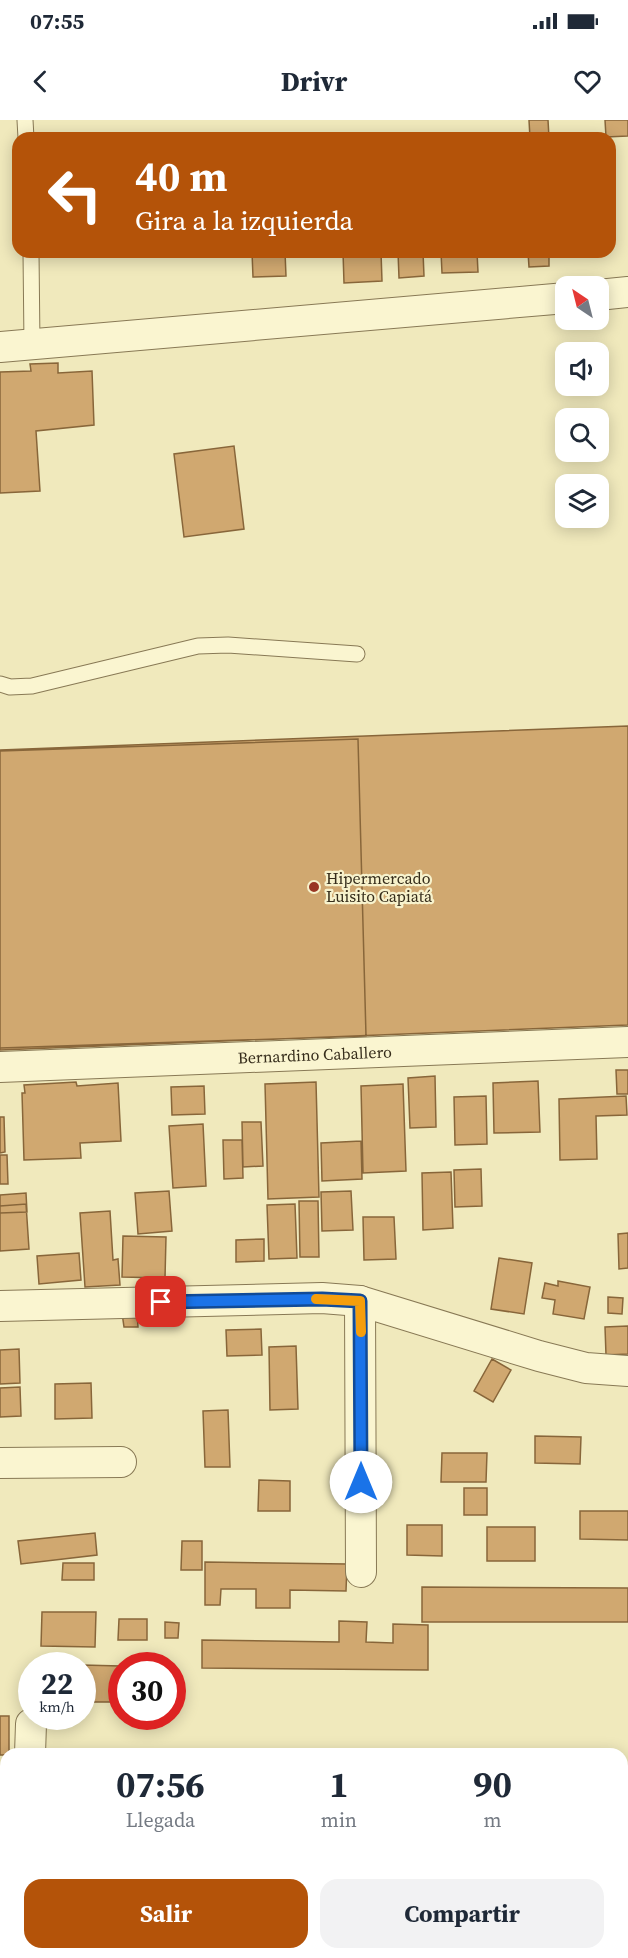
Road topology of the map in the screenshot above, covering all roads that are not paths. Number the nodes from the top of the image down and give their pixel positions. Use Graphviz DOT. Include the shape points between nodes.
graph roads {
  1 [pos="31,258"];
  2 [pos="628,292"];
  3 [pos="609,294"];
  4 [pos="555,299"];
  5 [pos="32,344"];
  6 [pos="0,347"];
  7 [pos="357,654"];
  8 [pos="0,684"];
  9 [pos="628,1042"];
  10 [pos="0,1066"];
  11 [pos="360,1301"];
  12 [pos="0,1306"];
  13 [pos="628,1371"];
  14 [pos="121,1462"];
  15 [pos="0,1463"];
  16 [pos="361,1572"];
  1 -- 5 [label="lane"];
  2 -- 3 [label="street"];
  4 -- 5 [label="street"];
  5 -- 6 [label="street"];
  7 -- 8 [label="lane" via="198,645 32,686"];
  9 -- 10 [label="street, Bernardino Caballero"];
  11 -- 12 [label="street"];
  11 -- 13 [label="street" via="539,1356 586,1368"];
  11 -- 16 [label="street"];
  14 -- 15 [label="street"];
}
